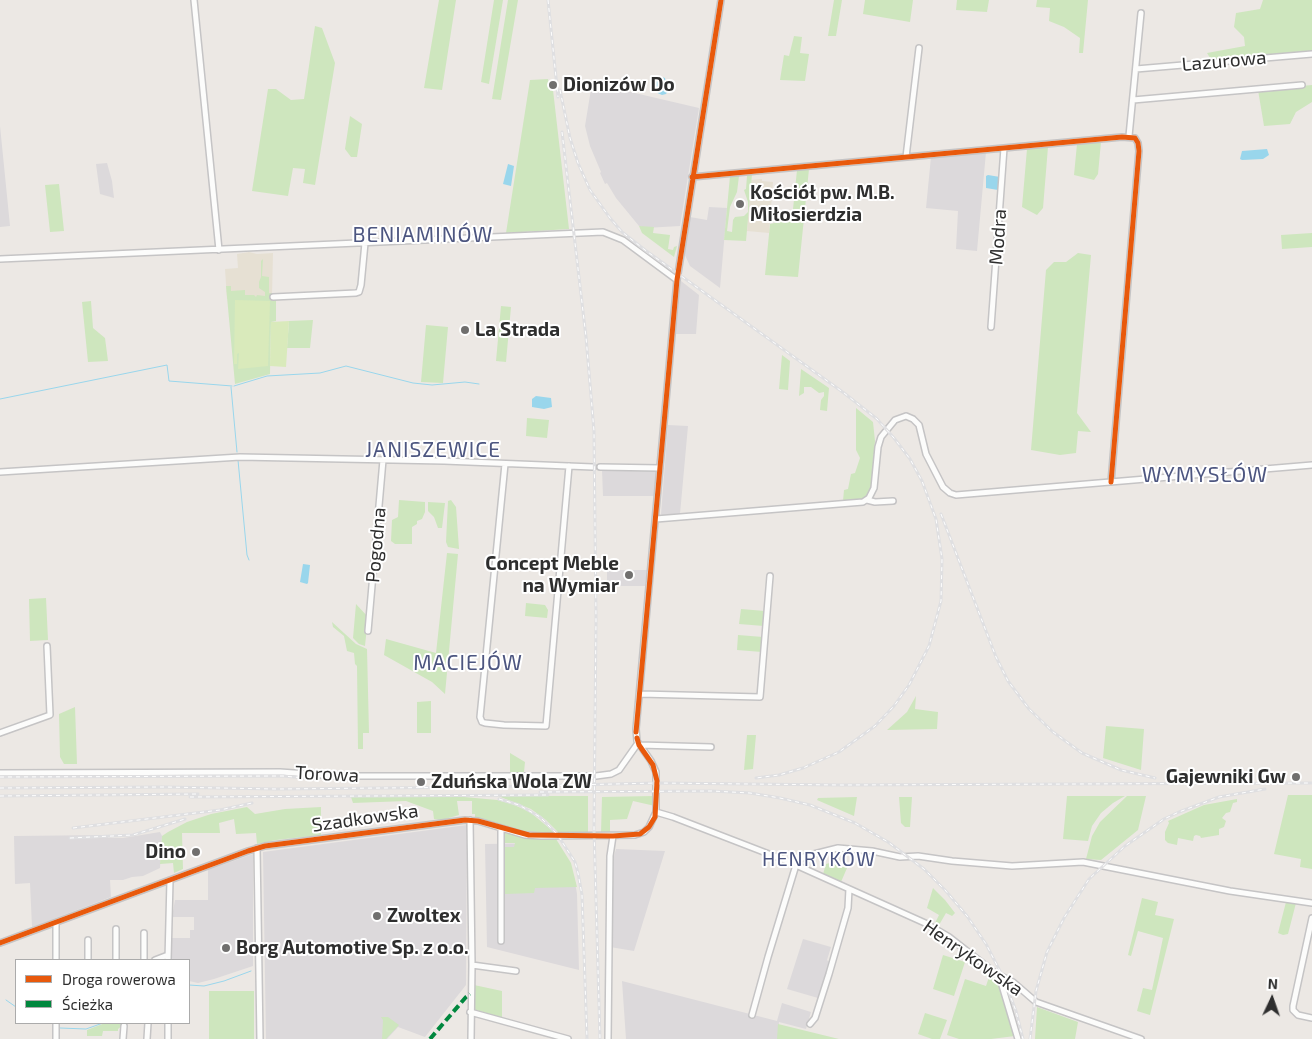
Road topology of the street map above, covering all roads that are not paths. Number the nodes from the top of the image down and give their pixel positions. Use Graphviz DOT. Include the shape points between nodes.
graph roads {
  1 [pos="194,0"];
  2 [pos="721,0"];
  3 [pos="1141,13"];
  4 [pos="919,48"];
  5 [pos="1312,54"];
  6 [pos="1136,69"];
  7 [pos="1302,85"];
  8 [pos="1133,100"];
  9 [pos="1129,136"];
  10 [pos="1004,148"];
  11 [pos="906,157"];
  12 [pos="692,177"];
  13 [pos="365,243"];
  14 [pos="219,250"];
  15 [pos="0,259"];
  16 [pos="677,280"];
  17 [pos="273,297"];
  18 [pos="991,327"];
  19 [pos="383,460"];
  20 [pos="505,464"];
  21 [pos="1312,465"];
  22 [pos="569,466"];
  23 [pos="593,467"];
  24 [pos="600,467"];
  25 [pos="660,468"];
  26 [pos="0,472"];
  27 [pos="1111,482"];
  28 [pos="867,500"];
  29 [pos="893,501"];
  30 [pos="656,520"];
  31 [pos="770,576"];
  32 [pos="368,631"];
  33 [pos="47,646"];
  34 [pos="640,694"];
  35 [pos="0,733"];
  36 [pos="638,742"];
  37 [pos="711,747"];
  38 [pos="0,773"];
  39 [pos="656,812"];
  40 [pos="470,820"];
  41 [pos="501,828"];
  42 [pos="613,836"];
  43 [pos="256,848"];
  44 [pos="795,865"];
  45 [pos="170,880"];
  46 [pos="850,889"];
  47 [pos="1312,902"];
  48 [pos="1312,918"];
  49 [pos="56,923"];
  50 [pos="116,930"];
  51 [pos="144,933"];
  52 [pos="0,939"];
  53 [pos="88,940"];
  54 [pos="7,941"];
  55 [pos="501,941"];
  56 [pos="0,943"];
  57 [pos="168,958"];
  58 [pos="56,959"];
  59 [pos="88,959"];
  60 [pos="116,959"];
  61 [pos="144,959"];
  62 [pos="472,965"];
  63 [pos="516,971"];
  64 [pos="995,973"];
  65 [pos="470,1012"];
  66 [pos="752,1015"];
  67 [pos="1312,1018"];
  68 [pos="56,1024"];
  69 [pos="148,1024"];
  70 [pos="168,1024"];
  71 [pos="810,1024"];
  72 [pos="124,1026"];
  73 [pos="1128,1037"];
  74 [pos="56,1039"];
  75 [pos="123,1039"];
  76 [pos="147,1039"];
  77 [pos="168,1039"];
  78 [pos="260,1039"];
  79 [pos="470,1039"];
  80 [pos="568,1039"];
  81 [pos="608,1039"];
  82 [pos="1018,1039"];
  83 [pos="1141,1039"];
  1 -- 14 [label="street"];
  2 -- 12 [label="street"];
  3 -- 6 [label="street"];
  4 -- 11 [label="street"];
  5 -- 6 [label="street, Lazurowa"];
  6 -- 8 [label="street"];
  7 -- 8 [label="street"];
  8 -- 9 [label="street"];
  9 -- 10 [label="street"];
  9 -- 27 [label="street" via="1137,140 1139,151"];
  10 -- 11 [label="street"];
  10 -- 18 [label="street, Modra"];
  11 -- 12 [label="street"];
  12 -- 16 [label="street"];
  13 -- 14 [label="street"];
  13 -- 16 [label="street" via="603,232 623,240"];
  13 -- 17 [label="street" via="359,292"];
  14 -- 15 [label="street"];
  16 -- 25 [label="street"];
  19 -- 20 [label="street"];
  19 -- 26 [label="street" via="231,457"];
  19 -- 32 [label="street, Pogodna"];
  20 -- 22 [label="street"];
  20 -- 22 [label="street" via="480,717 485,723 504,725 546,726"];
  21 -- 27 [label="street"];
  22 -- 23 [label="street"];
  24 -- 25 [label="street"];
  25 -- 30 [label="street"];
  27 -- 28 [label="street" via="953,494 943,487 933,469 919,425 906,416 895,420 881,437 874,488"];
  28 -- 29 [label="street"];
  28 -- 30 [label="street" via="853,504"];
  30 -- 34 [label="street"];
  31 -- 34 [label="street" via="760,696"];
  33 -- 35 [label="street" via="50,715"];
  34 -- 36 [label="street"];
  36 -- 37 [label="street"];
  36 -- 38 [label="street, Torowa" via="619,770 596,776"];
  36 -- 39 [label="street" via="656,772"];
  39 -- 42 [label="street, Szadkowska" via="644,832"];
  39 -- 44 [label="street, Henrykowska"];
  40 -- 41 [label="street, Szadkowska"];
  40 -- 43 [label="street, Szadkowska"];
  40 -- 62 [label="street"];
  41 -- 42 [label="street, Szadkowska" via="529,835"];
  41 -- 55 [label="street"];
  42 -- 81 [label="street" via="610,856"];
  43 -- 45 [label="street, Szadkowska"];
  43 -- 78 [label="street"];
  44 -- 46 [label="street, Henrykowska"];
  44 -- 47 [label="street" via="806,856 838,848 900,857 1012,866 1083,862 1230,891"];
  44 -- 66 [label="street"];
  45 -- 49 [label="street, Szadkowska"];
  45 -- 57 [label="street"];
  46 -- 64 [label="street, Henrykowska" via="938,929"];
  46 -- 71 [label="street" via="848,908 829,974 815,1018"];
  48 -- 67 [label="street" via="1292,1006 1298,1015"];
  49 -- 54 [label="street, Szadkowska"];
  49 -- 58 [label="street"];
  50 -- 60 [label="street"];
  51 -- 61 [label="street"];
  52 -- 54 [label="street"];
  53 -- 59 [label="street"];
  54 -- 56 [label="street, Szadkowska"];
  62 -- 63 [label="street"];
  62 -- 65 [label="street"];
  64 -- 73 [label="street, Henrykowska" via="1042,1004"];
  64 -- 82 [label="street" via="1001,982"];
  65 -- 79 [label="street"];
  65 -- 80 [label="street"];
  68 -- 74 [label="street"];
  69 -- 76 [label="street"];
  70 -- 77 [label="street"];
  72 -- 75 [label="street"];
  73 -- 83 [label="street, Henrykowska"];
}
